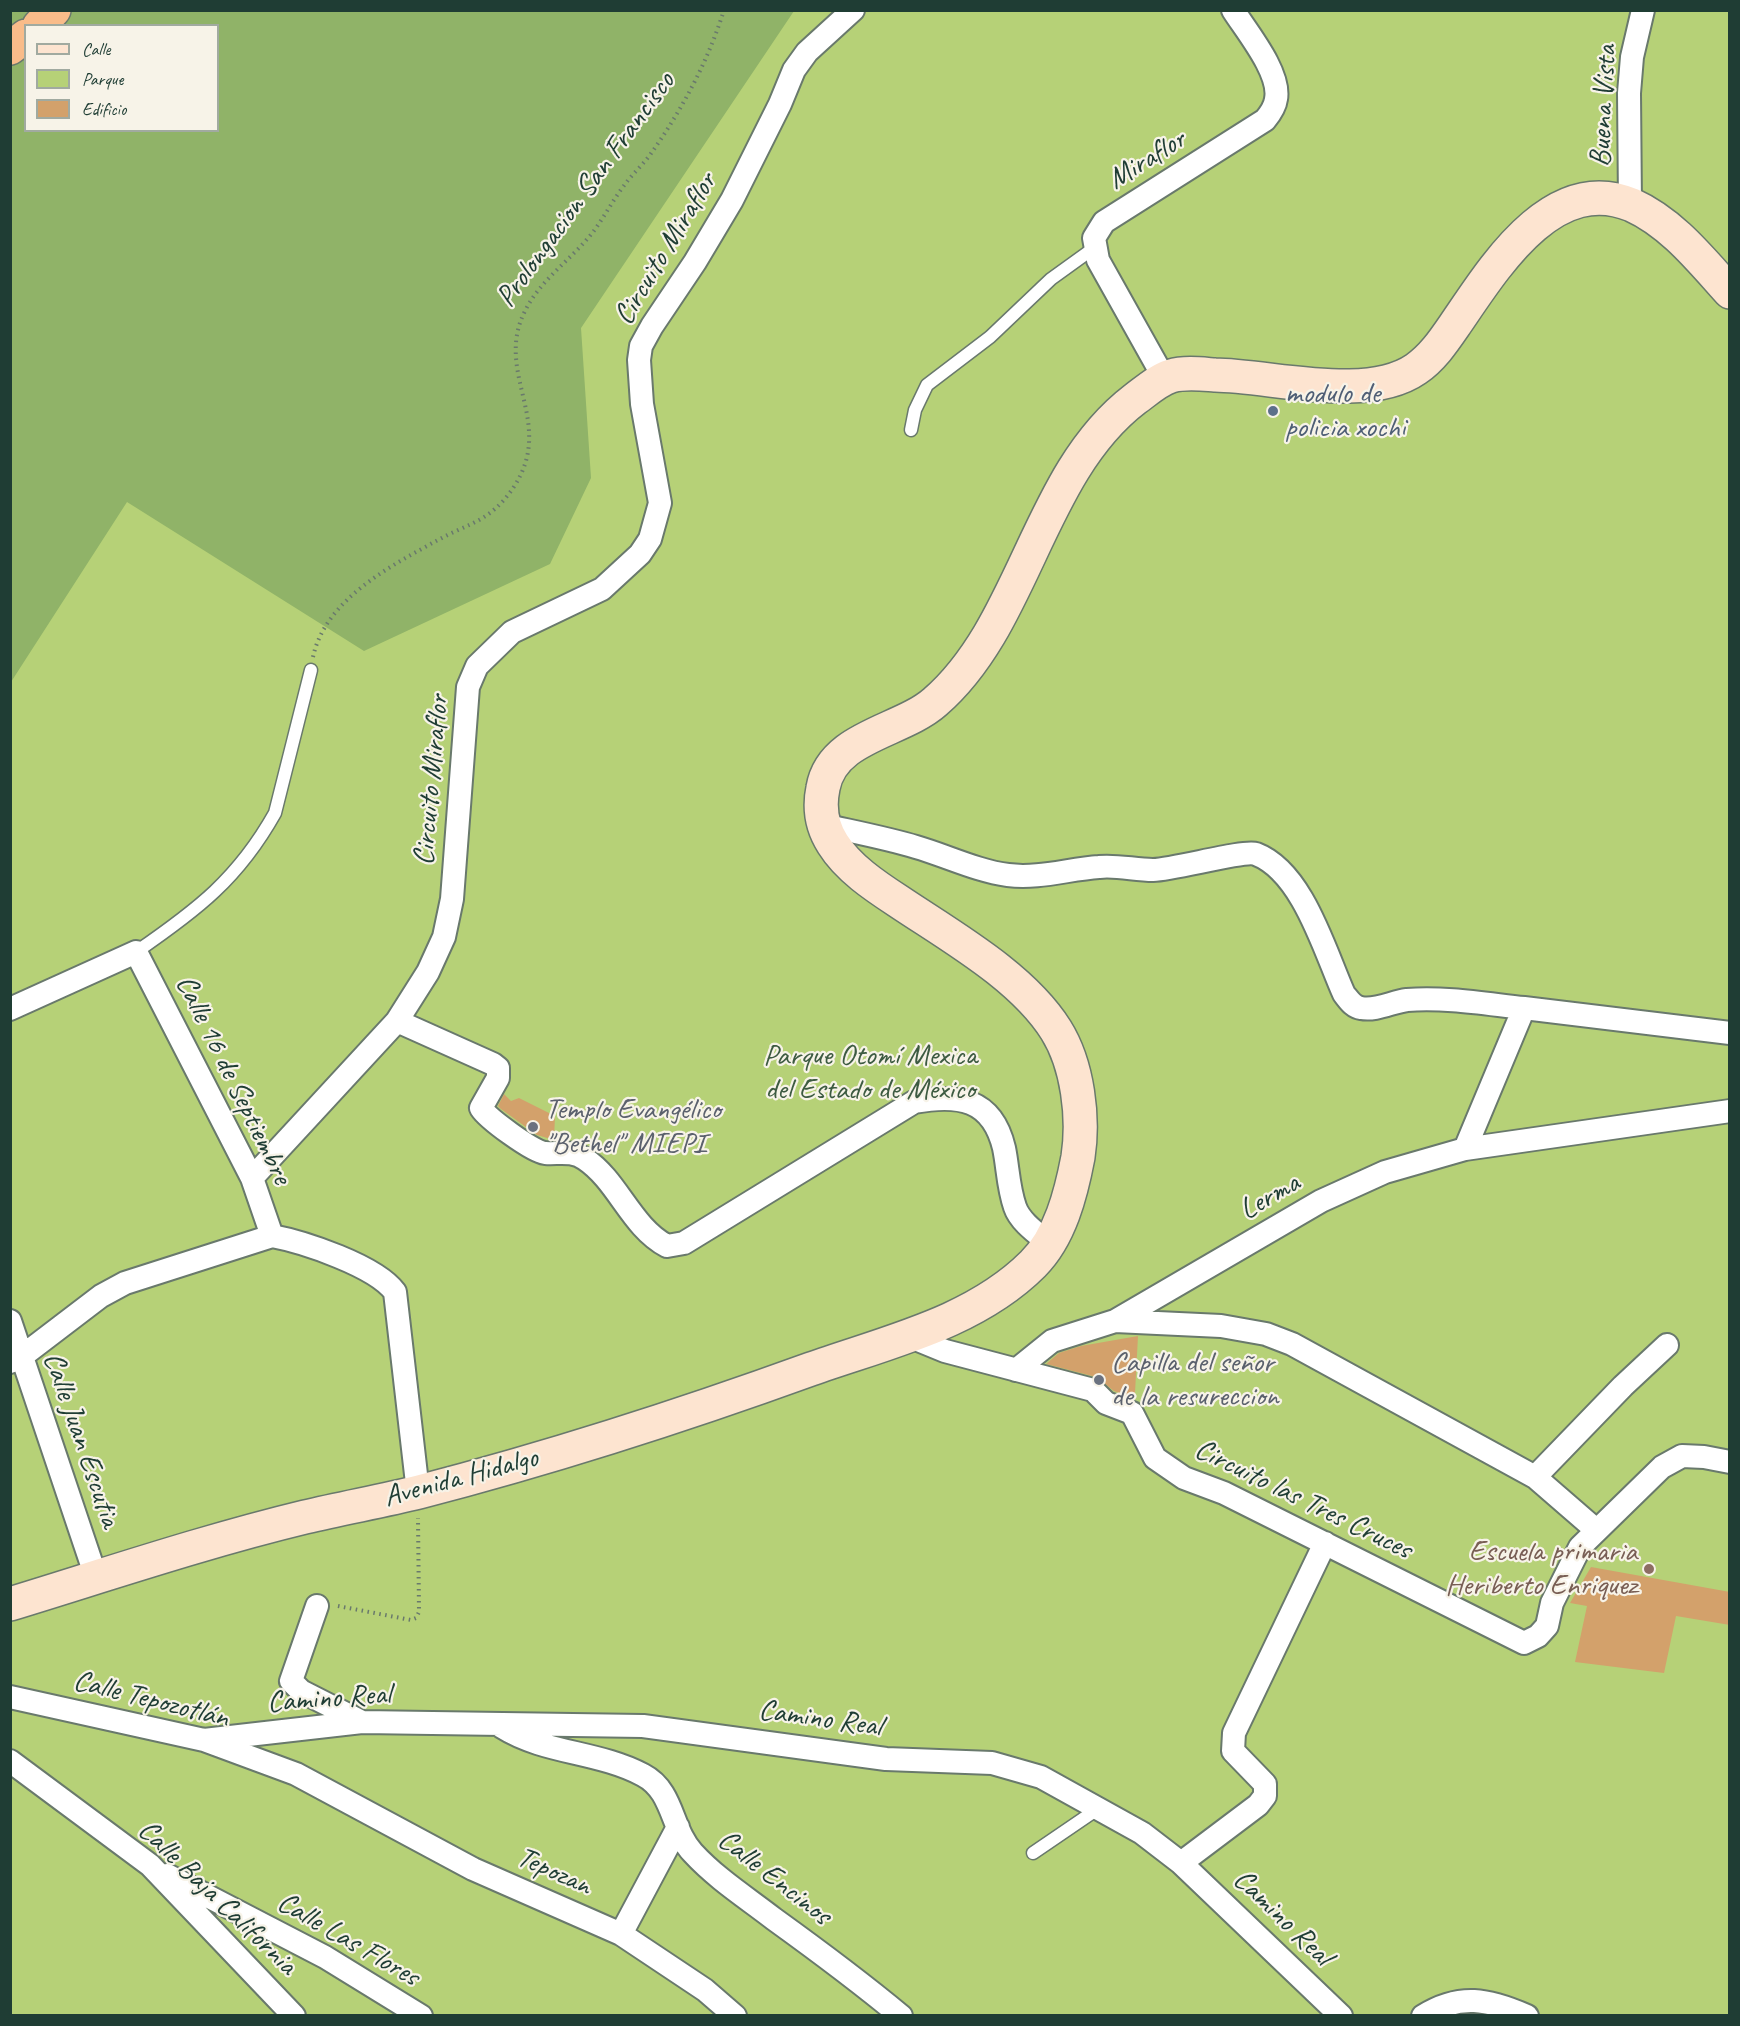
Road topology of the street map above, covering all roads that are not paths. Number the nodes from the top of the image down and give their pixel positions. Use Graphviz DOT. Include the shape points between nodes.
graph roads {
  1 [pos="54,10"];
  2 [pos="852,10"];
  3 [pos="1233,10"];
  4 [pos="1643,10"];
  5 [pos="41,24"];
  6 [pos="24,38"];
  7 [pos="10,48"];
  8 [pos="1630,205"];
  9 [pos="1094,248"];
  10 [pos="1730,292"];
  11 [pos="1164,378"];
  12 [pos="911,430"];
  13 [pos="311,670"];
  14 [pos="823,825"];
  15 [pos="136,952"];
  16 [pos="1524,1008"];
  17 [pos="10,1009"];
  18 [pos="397,1021"];
  19 [pos="1730,1033"];
  20 [pos="1730,1111"];
  21 [pos="1465,1149"];
  22 [pos="252,1178"];
  23 [pos="272,1236"];
  24 [pos="1050,1244"];
  25 [pos="10,1321"];
  26 [pos="1115,1321"];
  27 [pos="906,1335"];
  28 [pos="1668,1345"];
  29 [pos="16,1359"];
  30 [pos="1016,1370"];
  31 [pos="1730,1462"];
  32 [pos="1534,1477"];
  33 [pos="418,1492"];
  34 [pos="1595,1529"];
  35 [pos="1325,1543"];
  36 [pos="96,1577"];
  37 [pos="10,1604"];
  38 [pos="316,1606"];
  39 [pos="10,1697"];
  40 [pos="362,1722"];
  41 [pos="498,1724"];
  42 [pos="204,1740"];
  43 [pos="10,1761"];
  44 [pos="340,1796"];
  45 [pos="1099,1808"];
  46 [pos="678,1827"];
  47 [pos="1033,1852"];
  48 [pos="1181,1863"];
  49 [pos="150,1865"];
  50 [pos="621,1934"];
  51 [pos="294,2016"];
  52 [pos="421,2016"];
  53 [pos="735,2016"];
  54 [pos="901,2016"];
  55 [pos="1341,2016"];
  56 [pos="1423,2016"];
  57 [pos="1527,2016"];
  1 -- 5 [label="highway"];
  2 -- 18 [label="street, Circuito Miraflor" via="807,52 794,70 732,200 641,346 642,404 660,503 650,539 640,554 602,589 512,632 477,666 472,676 463,729 452,899 444,937 428,972"];
  3 -- 9 [label="street, Miraflor" via="1268,64 1276,90 1272,111 1265,120 1104,222 1094,238"];
  4 -- 8 [label="street, Buena Vista" via="1632,57 1629,93"];
  6 -- 7 [label="highway"];
  8 -- 10 [label="main road" via="1672,232"];
  8 -- 11 [label="main road" via="1595,198 1552,211 1504,257 1424,363 1390,382 1352,387 1248,376 1185,374"];
  9 -- 11 [label="street"];
  9 -- 12 [label="lane" via="1051,279 990,337 927,385"];
  11 -- 14 [label="main road" via="1123,408 1088,449 965,672 926,709 868,738 837,759 826,775 821,794"];
  13 -- 15 [label="lane" via="275,813 263,834 233,874 195,912"];
  14 -- 16 [label="street" via="1017,876 1098,867 1152,870 1256,854 1276,867 1296,888 1351,1004 1372,1009 1407,1000 1442,1000"];
  14 -- 24 [label="main road" via="845,860 876,887 1002,974 1059,1034 1071,1062 1081,1139 1074,1179"];
  15 -- 17 [label="street"];
  15 -- 22 [label="street, Calle 16 de Septiembre"];
  16 -- 19 [label="street"];
  16 -- 21 [label="street"];
  18 -- 22 [label="street, Circuito Miraflor"];
  18 -- 24 [label="street" via="498,1068 498,1078 481,1108 488,1119 543,1153 573,1153 584,1158 598,1169 650,1234 667,1246 684,1243 914,1102 933,1098 965,1099 994,1120 1004,1147 1016,1209"];
  20 -- 21 [label="street, Lerma"];
  21 -- 26 [label="street, Lerma" via="1385,1172 1322,1201"];
  22 -- 23 [label="street, Calle 16 de Septiembre"];
  23 -- 29 [label="street" via="125,1283 101,1296"];
  23 -- 33 [label="street" via="364,1267 387,1281 395,1292"];
  24 -- 27 [label="main road, Avenida Hidalgo" via="1021,1274 985,1302"];
  25 -- 29 [label="street, Calle Juan Escutia"];
  26 -- 30 [label="street" via="1052,1341"];
  26 -- 32 [label="street" via="1221,1326 1266,1334 1292,1344"];
  27 -- 30 [label="street, Circuito las Tres Cruces" via="945,1351"];
  27 -- 33 [label="main road, Avenida Hidalgo" via="748,1392"];
  28 -- 32 [label="street"];
  29 -- 36 [label="street, Calle Juan Escutia"];
  30 -- 35 [label="street, Circuito las Tres Cruces" via="1093,1390 1106,1403 1132,1413 1155,1458 1184,1478 1224,1493"];
  31 -- 34 [label="street, Circuito las Tres Cruces" via="1682,1456 1662,1467"];
  32 -- 34 [label="street"];
  33 -- 36 [label="main road, Avenida Hidalgo" via="301,1518"];
  34 -- 35 [label="street, Circuito las Tres Cruces" via="1580,1547 1552,1603 1548,1626 1524,1643"];
  35 -- 48 [label="street" via="1234,1734 1233,1751 1265,1784 1265,1796"];
  36 -- 37 [label="main road, Avenida Hidalgo"];
  38 -- 40 [label="street" via="291,1681 301,1691"];
  39 -- 42 [label="street, Calle Tepozotlán"];
  40 -- 41 [label="street, Camino Real"];
  40 -- 42 [label="street, Camino Real"];
  41 -- 45 [label="street, Camino Real" via="643,1726 886,1759 992,1763 1041,1777"];
  41 -- 46 [label="street, Calle Encinos" via="520,1738 644,1775 661,1789"];
  42 -- 44 [label="street, Calle Tepozotlán" via="296,1774"];
  43 -- 49 [label="street, Calle Baja California"];
  44 -- 50 [label="street, Tepozan" via="473,1869"];
  45 -- 47 [label="lane"];
  45 -- 48 [label="street, Camino Real" via="1142,1833"];
  46 -- 50 [label="street"];
  46 -- 54 [label="street, Calle Encinos" via="692,1853 729,1885"];
  48 -- 55 [label="street, Camino Real"];
  49 -- 51 [label="street, Calle Baja California"];
  49 -- 52 [label="street, Calle Las Flores" via="325,1957"];
  50 -- 53 [label="street, Tepozan" via="705,1990"];
  56 -- 57 [label="street" via="1443,2004 1474,1999"];
}
